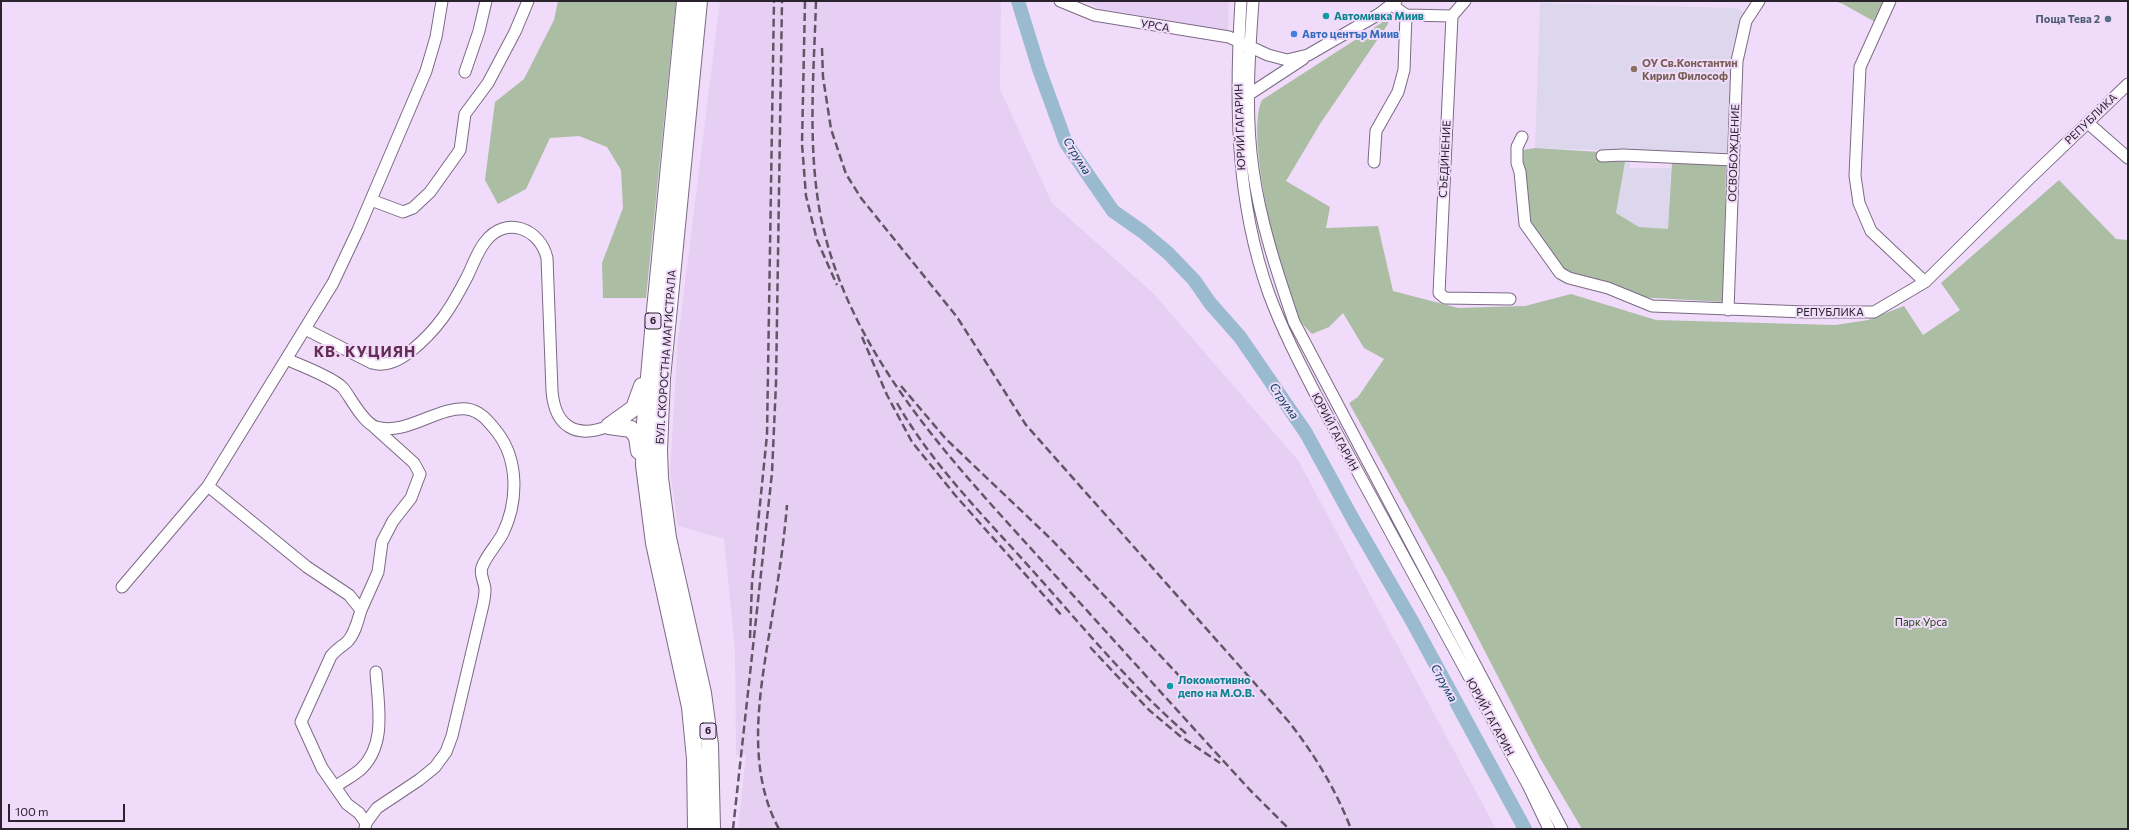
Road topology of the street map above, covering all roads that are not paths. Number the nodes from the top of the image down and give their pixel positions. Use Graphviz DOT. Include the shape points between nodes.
graph roads {
  1 [pos="442,1"];
  2 [pos="486,1"];
  3 [pos="528,1"];
  4 [pos="684,1"];
  5 [pos="699,1"];
  6 [pos="1060,1"];
  7 [pos="1241,1"];
  8 [pos="1253,1"];
  9 [pos="1465,1"];
  10 [pos="1759,1"];
  11 [pos="1890,1"];
  12 [pos="1394,3"];
  13 [pos="1406,15"];
  14 [pos="1452,16"];
  15 [pos="1239,41"];
  16 [pos="1250,48"];
  17 [pos="1308,55"];
  18 [pos="465,72"];
  19 [pos="2128,84"];
  20 [pos="1248,95"];
  21 [pos="2088,123"];
  22 [pos="1522,137"];
  23 [pos="1602,156"];
  24 [pos="2128,158"];
  25 [pos="1733,160"];
  26 [pos="1374,162"];
  27 [pos="371,200"];
  28 [pos="1926,282"];
  29 [pos="1510,299"];
  30 [pos="1728,310"];
  31 [pos="654,320"];
  32 [pos="305,329"];
  33 [pos="286,359"];
  34 [pos="373,426"];
  35 [pos="609,426"];
  36 [pos="208,486"];
  37 [pos="645,486"];
  38 [pos="122,587"];
  39 [pos="361,610"];
  40 [pos="683,637"];
  41 [pos="376,672"];
  42 [pos="335,787"];
  43 [pos="365,826"];
  44 [pos="696,829"];
  45 [pos="712,829"];
  46 [pos="1549,829"];
  47 [pos="1562,829"];
  1 -- 27 [label="street" via="436,37 426,71"];
  2 -- 18 [label="street"];
  3 -- 27 [label="street" via="488,83 465,114 460,150 430,192 413,208 403,212"];
  4 -- 31 [label="highway, БУЛ. СКОРОСТНА МАГИСТРАЛА / 6"];
  5 -- 40 [label="highway, БУЛ. СКОРОСТНА МАГИСТРАЛА / 6" via="662,378 659,450 663,511"];
  6 -- 15 [label="street, УРСА" via="1094,15 1229,37"];
  7 -- 15 [label="street, ЮРИЙ ГАГАРИН"];
  8 -- 16 [label="street, ЮРИЙ ГАГАРИН"];
  9 -- 14 [label="street"];
  10 -- 25 [label="street, ОСВОБОЖДЕНИЕ" via="1746,21 1738,48"];
  11 -- 28 [label="street" via="1860,67 1855,176 1859,203 1871,231"];
  12 -- 13 [label="street"];
  12 -- 17 [label="street"];
  13 -- 14 [label="street"];
  13 -- 26 [label="street" via="1404,70 1398,92 1376,131"];
  14 -- 29 [label="street, СЪЕДИНЕНИЕ" via="1439,293 1445,298"];
  15 -- 16 [label="street, УРСА"];
  15 -- 46 [label="street, ЮРИЙ ГАГАРИН" via="1238,127 1241,180 1253,238 1277,315 1339,440 1528,785"];
  16 -- 17 [label="street" via="1287,60"];
  16 -- 20 [label="street, ЮРИЙ ГАГАРИН"];
  17 -- 20 [label="street"];
  19 -- 21 [label="street, РЕПУБЛИКА"];
  20 -- 47 [label="street, ЮРИЙ ГАГАРИН" via="1253,169 1258,196 1266,234 1294,322"];
  21 -- 24 [label="street"];
  21 -- 28 [label="street, РЕПУБЛИКА"];
  22 -- 30 [label="street, РЕПУБЛИКА" via="1517,147 1517,163 1525,224 1560,273 1568,278 1608,288 1652,306"];
  23 -- 25 [label="street"];
  25 -- 30 [label="street, ОСВОБОЖДЕНИЕ"];
  27 -- 32 [label="street" via="333,283"];
  28 -- 30 [label="street, РЕПУБЛИКА" via="1874,312"];
  31 -- 35 [label="highway" via="637,404"];
  31 -- 37 [label="highway, БУЛ. СКОРОСТНА МАГИСТРАЛА / 6" via="645,423"];
  32 -- 33 [label="street"];
  32 -- 35 [label="street" via="372,363 384,364 395,361 428,337 442,321 485,242 504,229 526,229 542,242 547,258 552,391 556,412 563,422 580,432 593,432"];
  33 -- 34 [label="street" via="342,387"];
  33 -- 36 [label="street"];
  34 -- 39 [label="street" via="414,463 420,474 411,498 392,521 382,542 378,572"];
  34 -- 43 [label="street" via="384,429 399,428 451,410 467,409 479,413 502,438 511,458 514,474 513,498 503,533 482,567 481,575 486,589 483,605 446,752 435,767 378,808"];
  35 -- 37 [label="highway" via="626,428 634,433 638,442"];
  36 -- 38 [label="street"];
  36 -- 39 [label="street" via="306,567 349,595"];
  37 -- 40 [label="highway, БУЛ. СКОРОСТНА МАГИСТРАЛА / 6" via="654,543"];
  39 -- 42 [label="street" via="348,641 331,656 302,722 322,768"];
  40 -- 44 [label="highway, БУЛ. СКОРОСТНА МАГИСТРАЛА / 6" via="695,760"];
  40 -- 45 [label="highway, БУЛ. СКОРОСТНА МАГИСТРАЛА / 6" via="703,693 710,745"];
  41 -- 42 [label="street" via="378,740 373,754 360,769"];
  42 -- 43 [label="street" via="347,804 359,813"];
}
